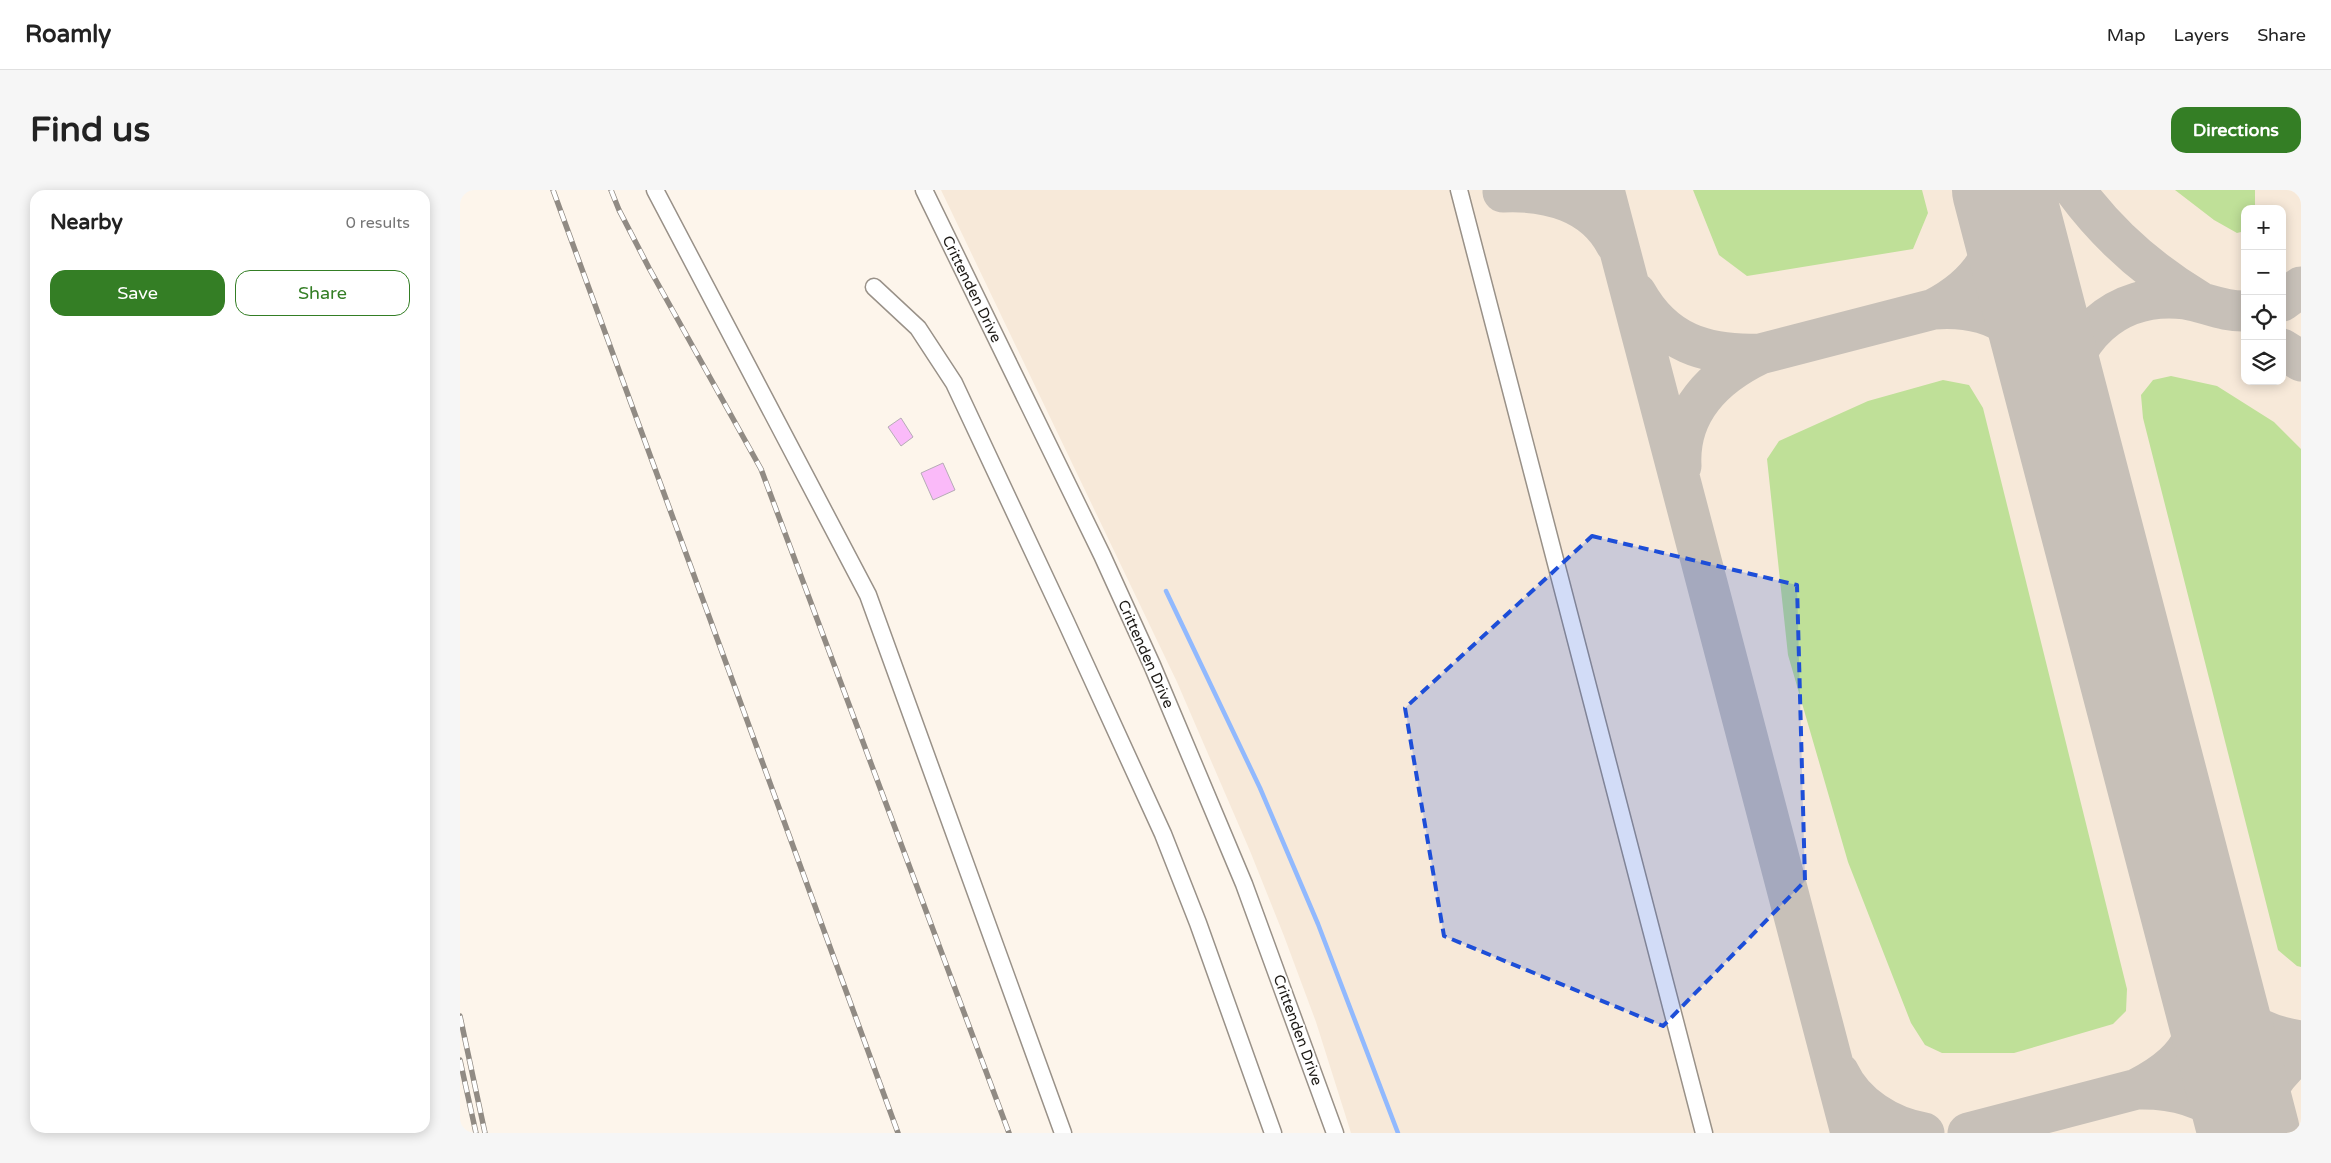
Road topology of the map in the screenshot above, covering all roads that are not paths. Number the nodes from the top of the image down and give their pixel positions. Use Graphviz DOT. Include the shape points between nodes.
graph roads {
  1 [pos="655,190"];
  2 [pos="924,190"];
  3 [pos="1458,190"];
  4 [pos="874,287"];
  5 [pos="1063,1133"];
  6 [pos="1273,1133"];
  7 [pos="1335,1133"];
  8 [pos="1704,1133"];
  1 -- 5 [label="street" via="868,595"];
  2 -- 7 [label="street, Crittenden Drive" via="1102,555 1152,665 1244,884"];
  3 -- 8 [label="street"];
  4 -- 6 [label="street" via="918,328 954,383 1163,834"];
}
